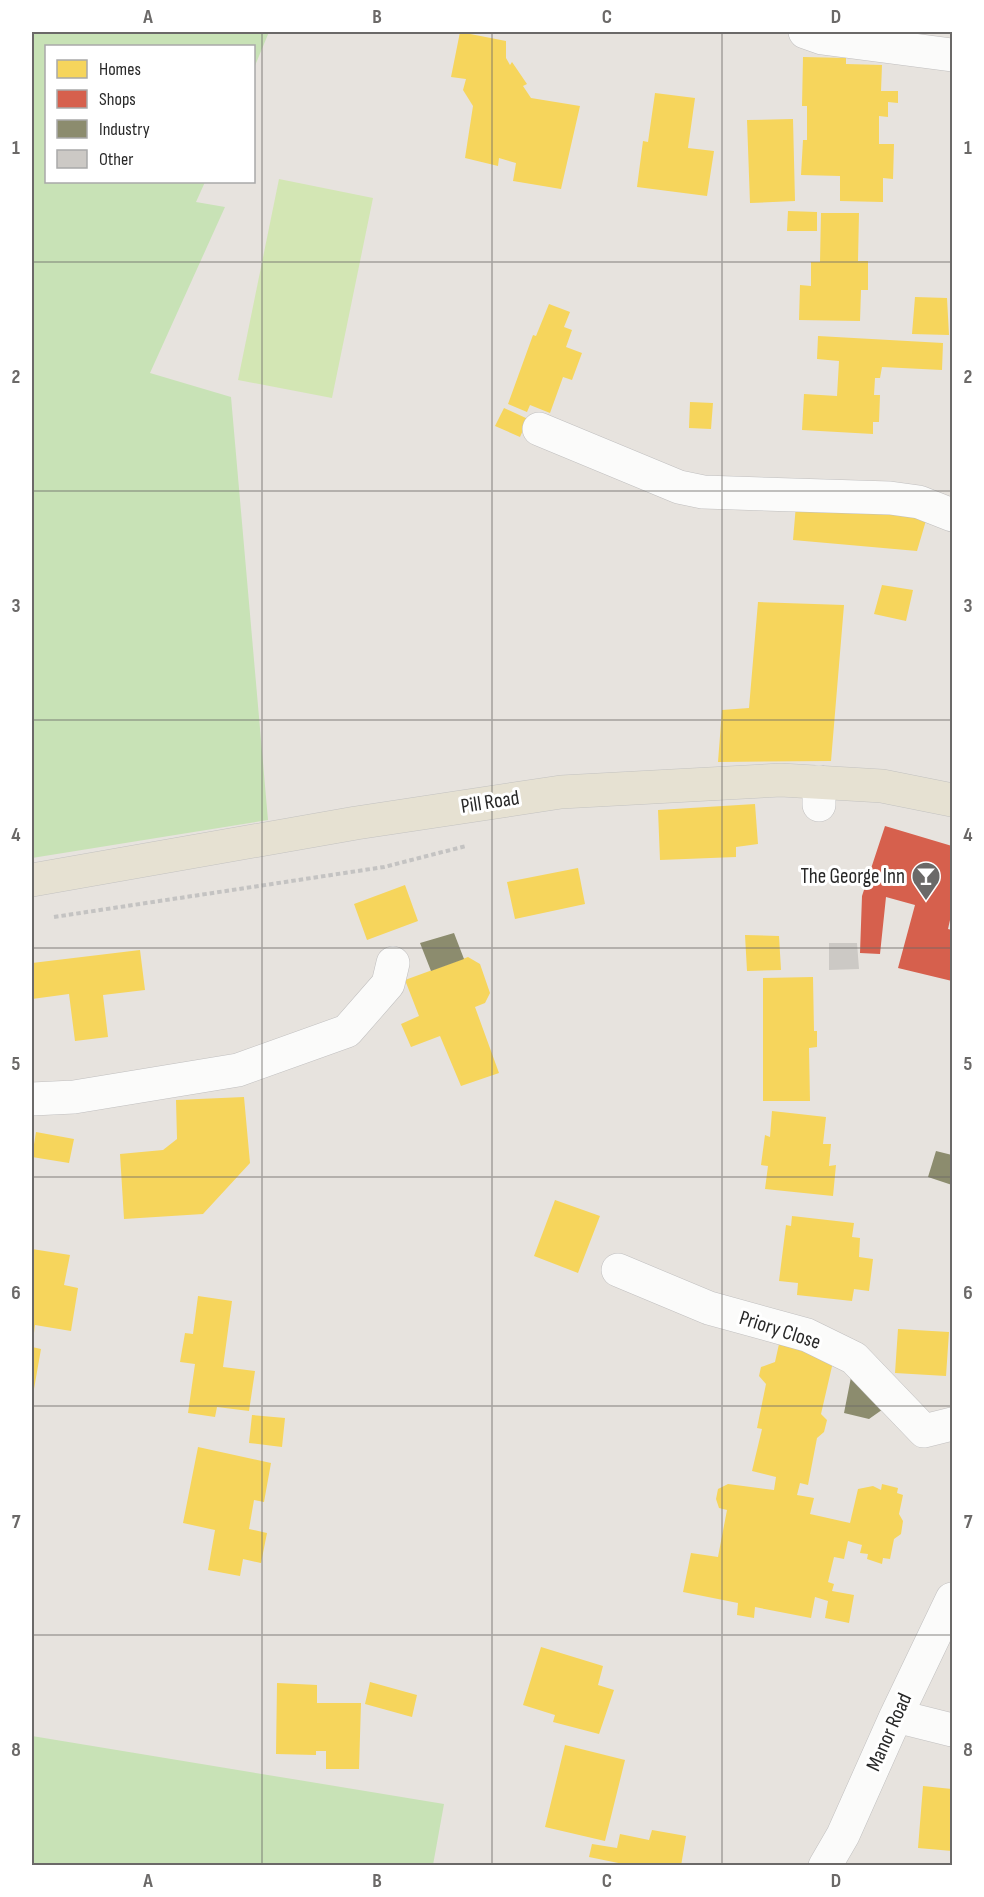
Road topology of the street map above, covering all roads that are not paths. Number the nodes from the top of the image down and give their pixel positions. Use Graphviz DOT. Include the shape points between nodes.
graph roads {
  1 [pos="805,32"];
  2 [pos="952,55"];
  3 [pos="539,429"];
  4 [pos="952,515"];
  5 [pos="952,800"];
  6 [pos="32,880"];
  7 [pos="393,963"];
  8 [pos="32,1099"];
  9 [pos="618,1270"];
  10 [pos="952,1424"];
  11 [pos="952,1599"];
  12 [pos="896,1716"];
  13 [pos="952,1730"];
  14 [pos="825,1866"];
  1 -- 2 [label="street" via="822,38"];
  3 -- 4 [label="street" via="679,487 703,492 890,498 919,502"];
  5 -- 6 [label="main road, Pill Road" via="882,786 819,794 781,780 561,792 356,823"];
  7 -- 8 [label="street" via="388,984 347,1031 238,1070 74,1097"];
  9 -- 10 [label="street, Priory Close" via="709,1308 807,1335 854,1358 924,1431"];
  11 -- 12 [label="street, Manor Road"];
  12 -- 13 [label="street"];
  12 -- 14 [label="street, Manor Road" via="843,1835"];
}
